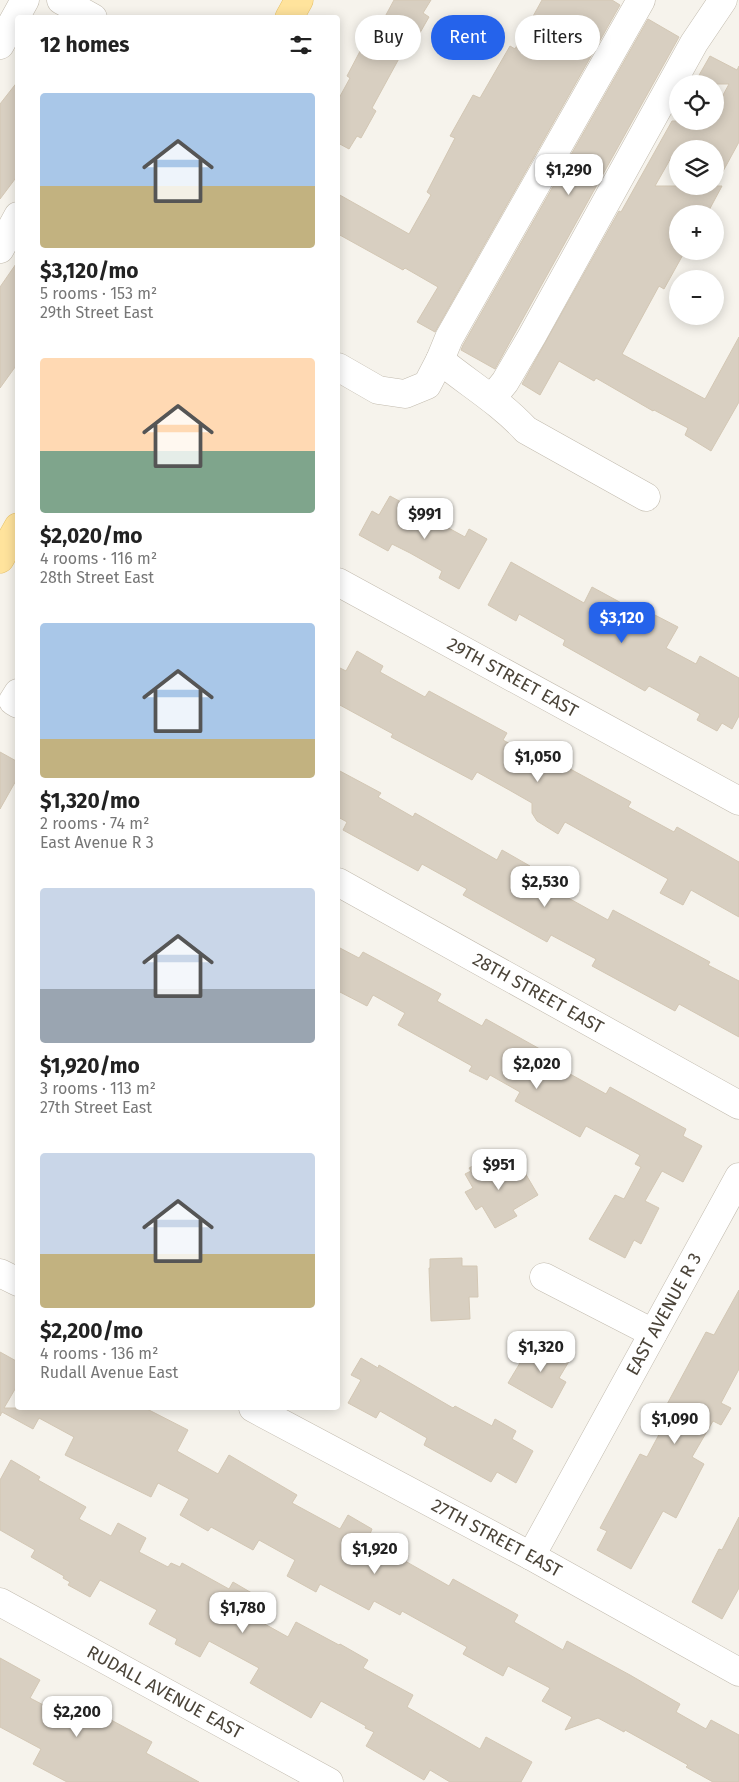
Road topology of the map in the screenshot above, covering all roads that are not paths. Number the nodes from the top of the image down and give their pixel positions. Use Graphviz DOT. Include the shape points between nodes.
graph roads {
  1 [pos="25,0"];
  2 [pos="61,0"];
  3 [pos="299,0"];
  4 [pos="641,0"];
  5 [pos="722,0"];
  6 [pos="17,15"];
  7 [pos="88,15"];
  8 [pos="292,15"];
  9 [pos="15,18"];
  10 [pos="0,45"];
  11 [pos="15,222"];
  12 [pos="0,249"];
  13 [pos="440,360"];
  14 [pos="340,369"];
  15 [pos="492,398"];
  16 [pos="646,497"];
  17 [pos="15,532"];
  18 [pos="0,559"];
  19 [pos="340,583"];
  20 [pos="739,802"];
  21 [pos="340,883"];
  22 [pos="739,1105"];
  23 [pos="739,1178"];
  24 [pos="0,1273"];
  25 [pos="544,1278"];
  26 [pos="15,1280"];
  27 [pos="653,1333"];
  28 [pos="257,1410"];
  29 [pos="531,1556"];
  30 [pos="0,1602"];
  31 [pos="739,1672"];
  32 [pos="329,1782"];
  1 -- 6 [label="street"];
  2 -- 7 [label="street"];
  3 -- 8 [label="main road"];
  4 -- 13 [label="street" via="449,338"];
  5 -- 15 [label="street" via="694,43 509,375"];
  9 -- 10 [label="street"];
  11 -- 12 [label="street"];
  13 -- 14 [label="street" via="426,385 405,394 378,390"];
  13 -- 15 [label="street"];
  15 -- 16 [label="street" via="526,430"];
  17 -- 18 [label="main road"];
  19 -- 20 [label="street, 29TH STREET EAST"];
  21 -- 22 [label="street, 28TH STREET EAST"];
  23 -- 27 [label="street, EAST AVENUE R 3"];
  24 -- 26 [label="street"];
  25 -- 27 [label="street"];
  27 -- 29 [label="street, EAST AVENUE R 3"];
  28 -- 29 [label="street, 27TH STREET EAST"];
  29 -- 31 [label="street, 27TH STREET EAST"];
  30 -- 32 [label="street, RUDALL AVENUE EAST"];
}
